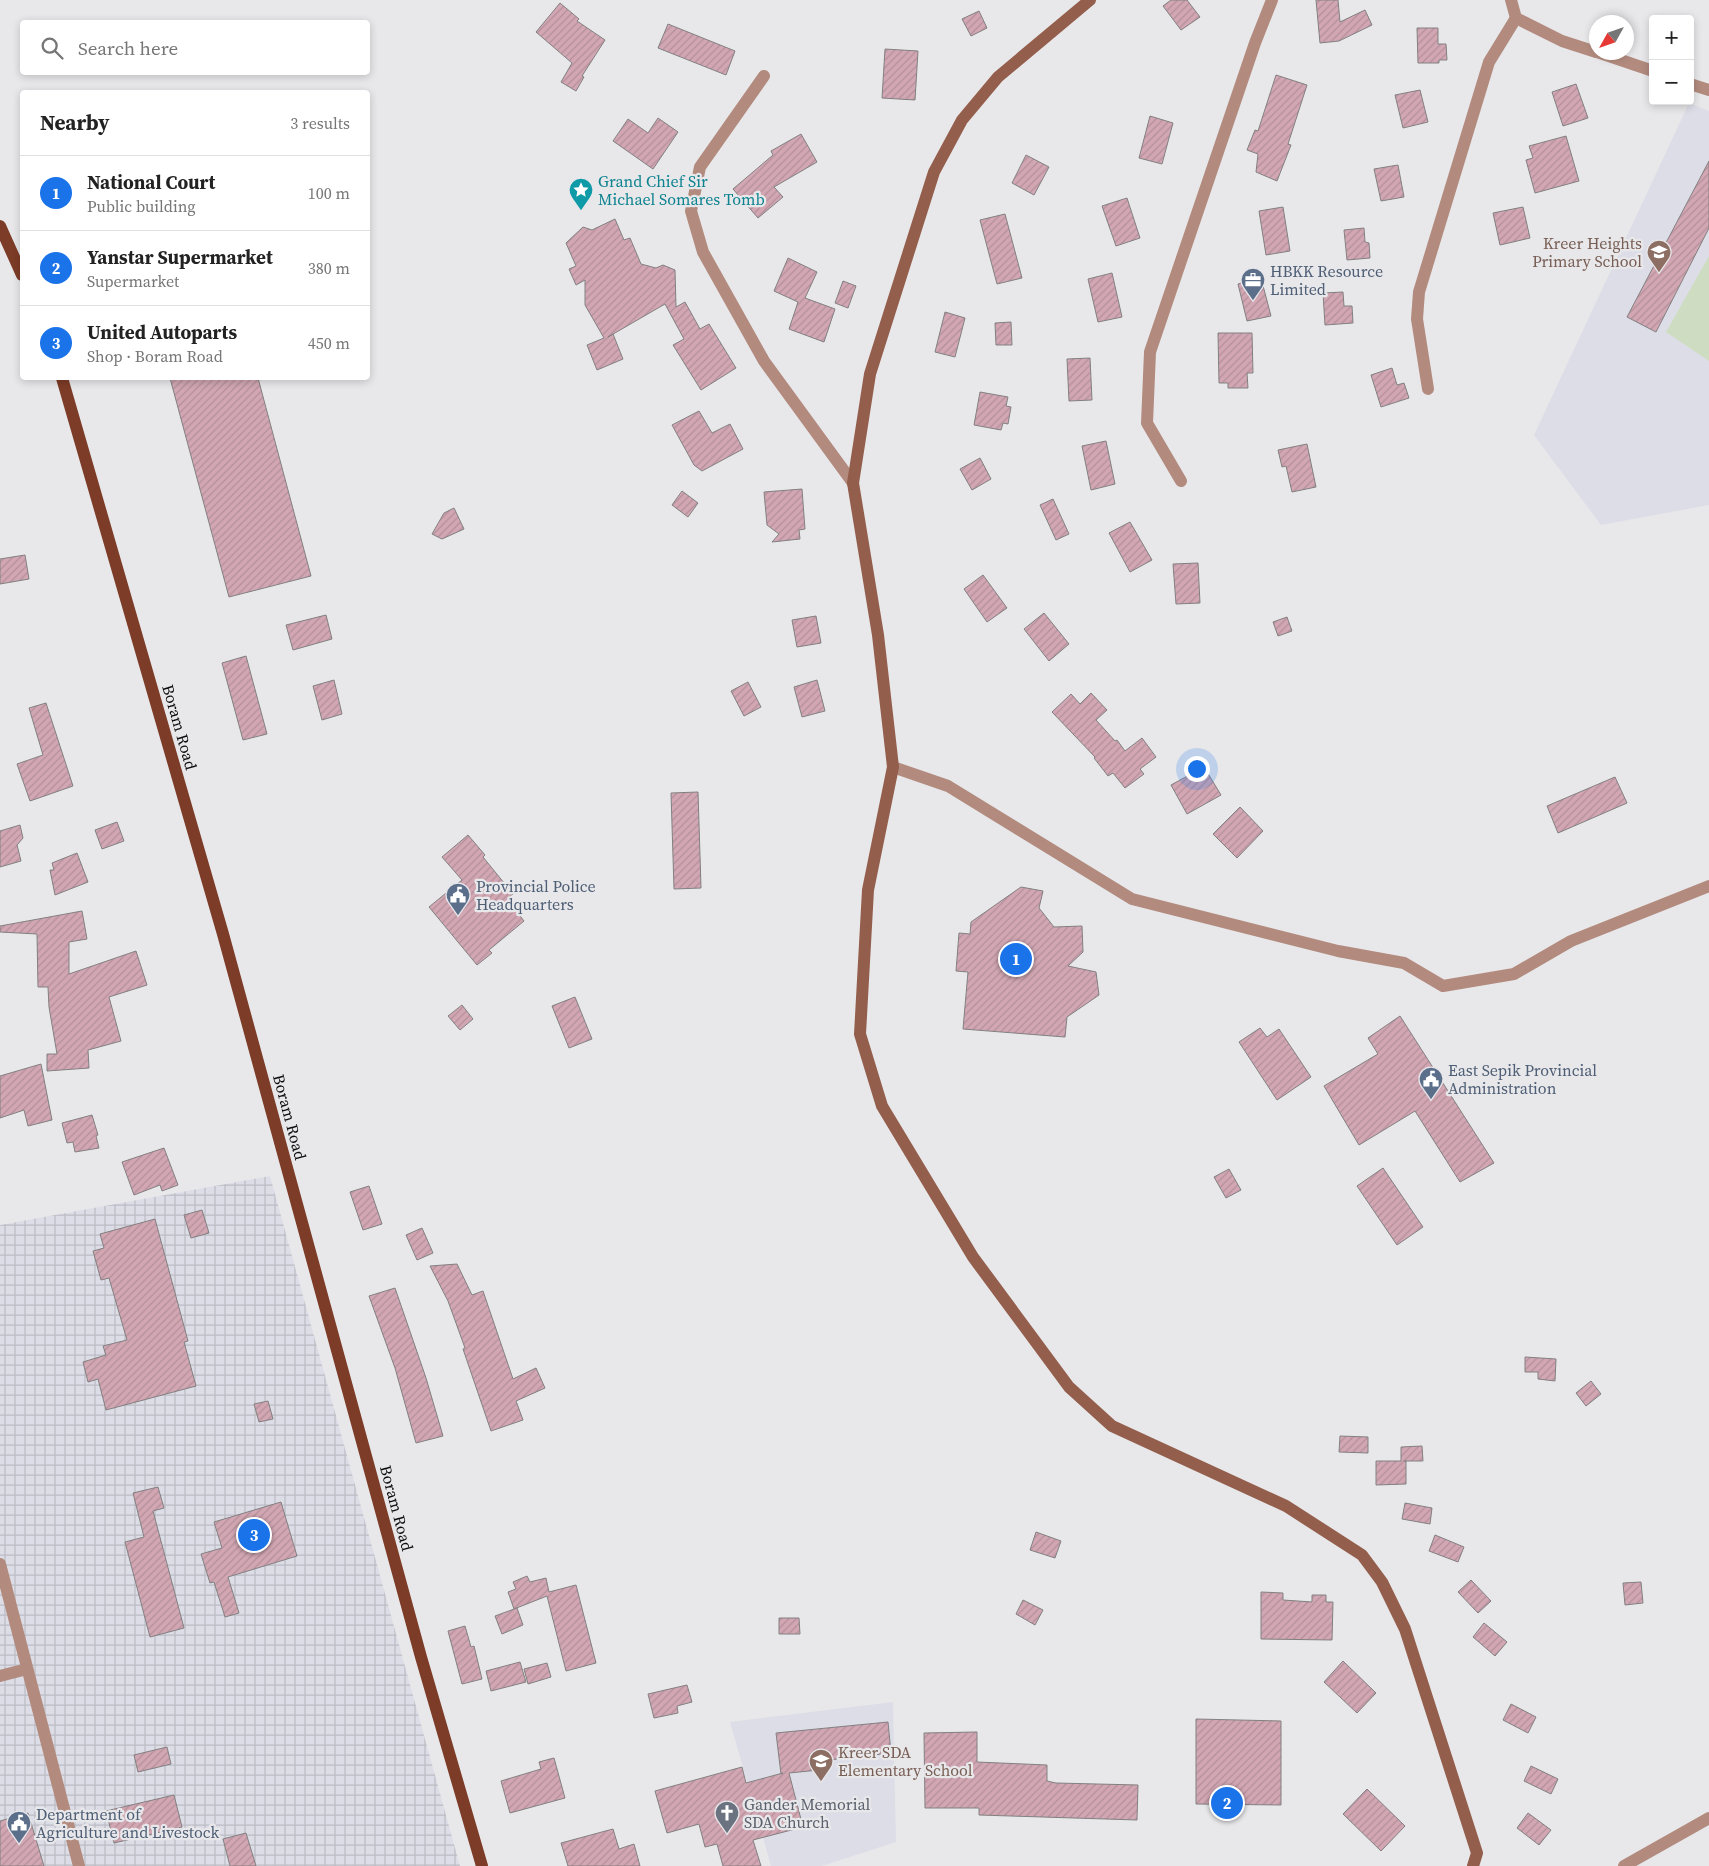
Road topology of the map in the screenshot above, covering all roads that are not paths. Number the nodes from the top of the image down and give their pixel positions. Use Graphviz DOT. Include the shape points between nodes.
graph roads {
  1 [pos="1090,0"];
  2 [pos="1272,0"];
  3 [pos="1511,0"];
  4 [pos="1516,18"];
  5 [pos="1589,49"];
  6 [pos="1621,60"];
  7 [pos="1649,70"];
  8 [pos="764,76"];
  9 [pos="1694,85"];
  10 [pos="1709,90"];
  11 [pos="0,226"];
  12 [pos="20,271"];
  13 [pos="63,380"];
  14 [pos="1428,389"];
  15 [pos="1181,481"];
  16 [pos="853,482"];
  17 [pos="892,767"];
  18 [pos="1709,886"];
  19 [pos="0,1564"];
  20 [pos="27,1669"];
  21 [pos="0,1676"];
  22 [pos="1709,1818"];
  23 [pos="78,1866"];
  24 [pos="482,1866"];
  25 [pos="1474,1866"];
  26 [pos="1624,1866"];
  1 -- 16 [label="street" via="998,77 962,120 934,172 870,374"];
  2 -- 15 [label="street" via="1150,352 1147,423"];
  3 -- 4 [label="street"];
  4 -- 5 [label="street" via="1562,41"];
  4 -- 14 [label="street" via="1489,62 1419,292 1418,319"];
  6 -- 7 [label="street"];
  8 -- 16 [label="street" via="700,167 691,211 703,252 764,360"];
  9 -- 10 [label="street"];
  11 -- 12 [label="main road"];
  13 -- 24 [label="main road, Boram Road" via="223,934 420,1657"];
  16 -- 17 [label="street" via="878,635"];
  17 -- 18 [label="street" via="948,786 1132,899 1338,951 1404,963 1443,986 1514,974 1571,941"];
  17 -- 25 [label="street" via="868,890 860,1034 882,1106 973,1257 1069,1388 1112,1426 1286,1506 1362,1555 1382,1582 1405,1628 1477,1854"];
  19 -- 20 [label="street"];
  20 -- 21 [label="street"];
  20 -- 23 [label="street"];
  22 -- 26 [label="street"];
}
